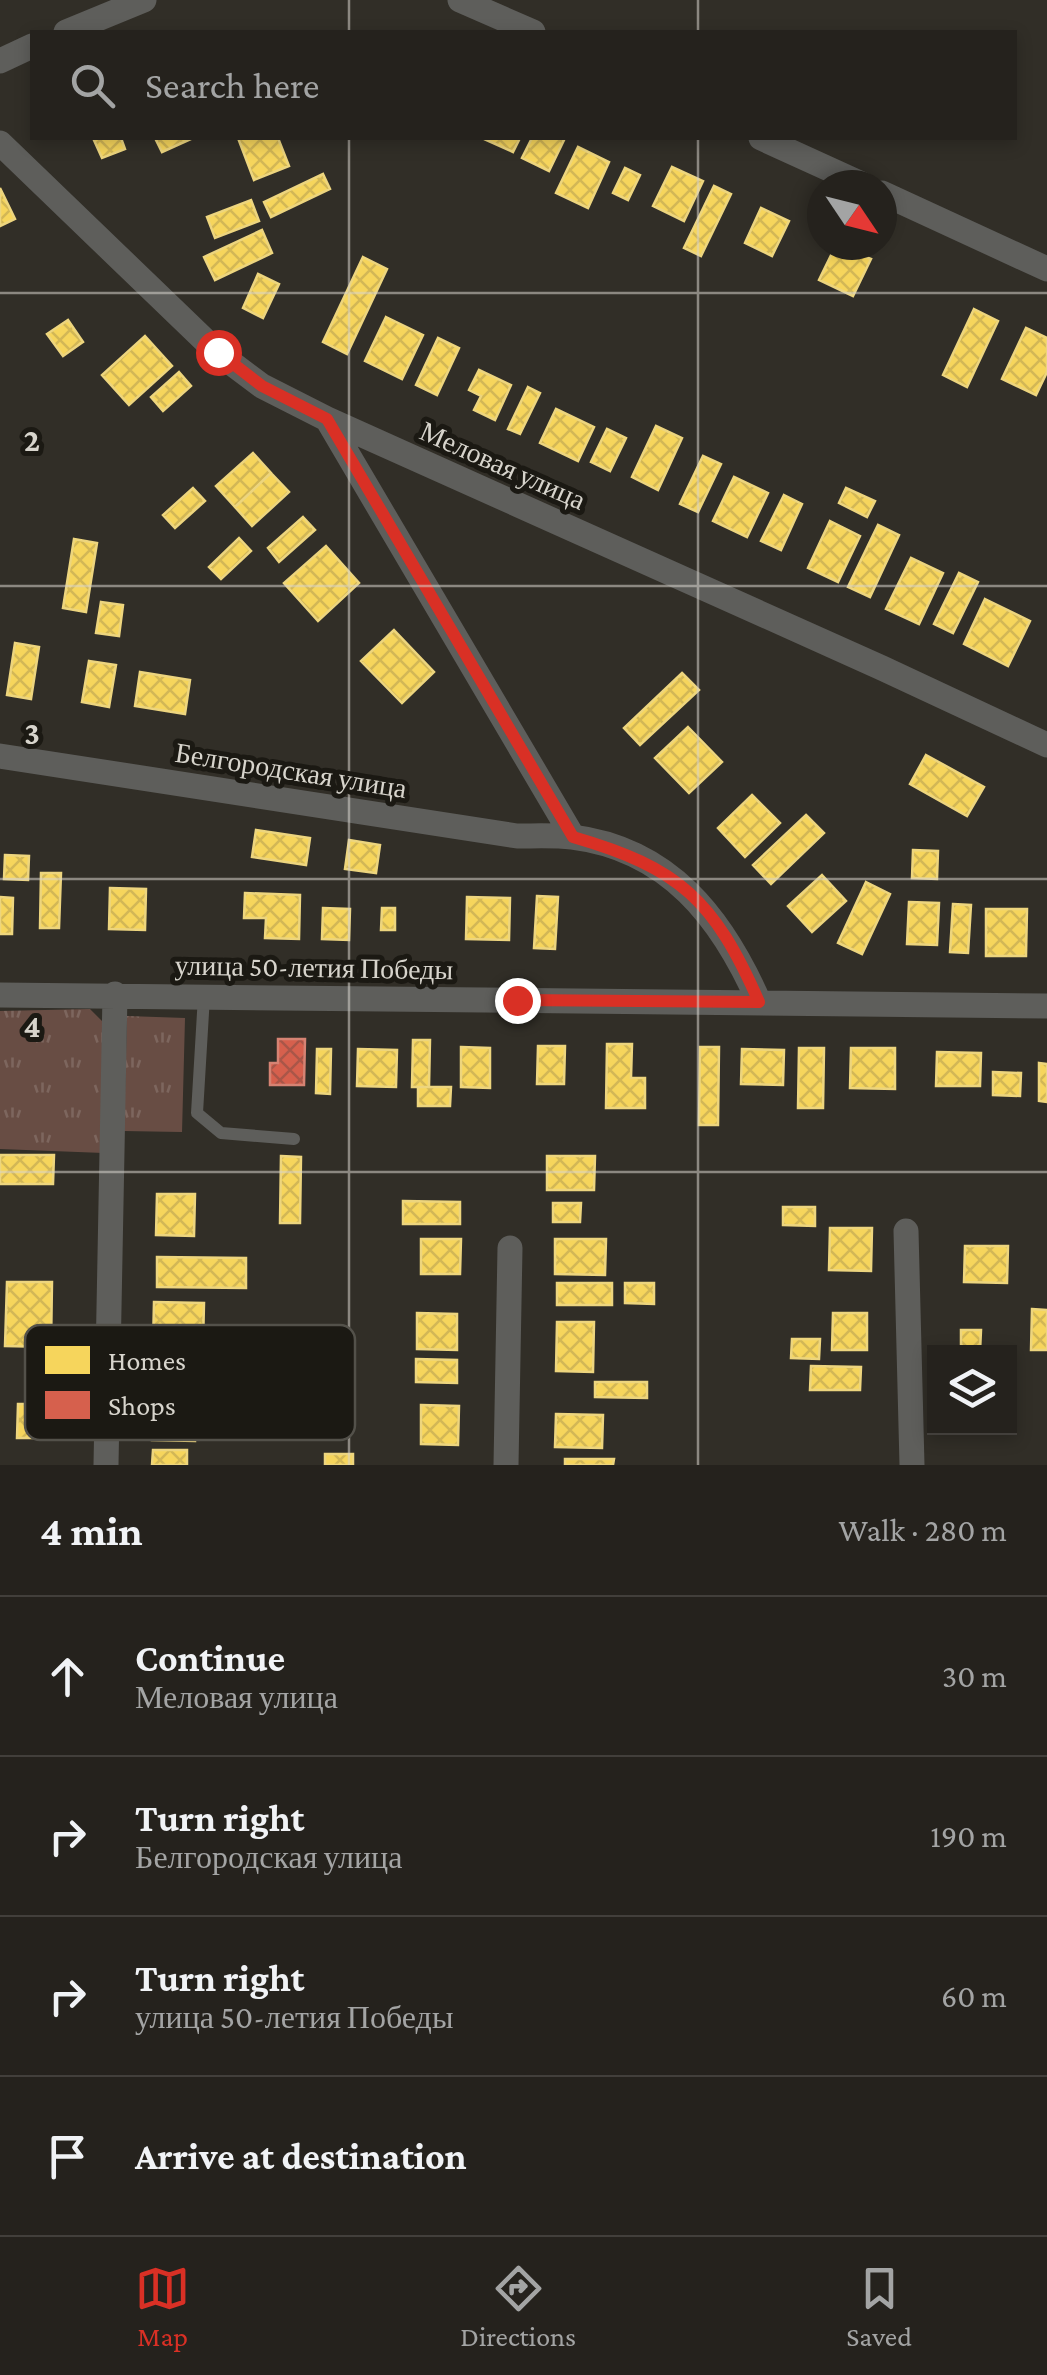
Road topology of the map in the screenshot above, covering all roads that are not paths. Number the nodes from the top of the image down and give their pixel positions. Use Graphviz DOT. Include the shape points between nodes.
graph roads {
  1 [pos="144,0"];
  2 [pos="460,0"];
  3 [pos="71,30"];
  4 [pos="528,30"];
  5 [pos="30,47"];
  6 [pos="0,61"];
  7 [pos="765,140"];
  8 [pos="0,143"];
  9 [pos="831,170"];
  10 [pos="897,200"];
  11 [pos="1047,269"];
  12 [pos="327,419"];
  13 [pos="1047,745"];
  14 [pos="0,756"];
  15 [pos="573,837"];
  16 [pos="115,994"];
  17 [pos="0,995"];
  18 [pos="204,996"];
  19 [pos="759,1002"];
  20 [pos="1047,1006"];
  21 [pos="294,1139"];
  22 [pos="906,1231"];
  23 [pos="510,1248"];
  24 [pos="109,1325"];
  25 [pos="106,1440"];
  26 [pos="106,1465"];
  27 [pos="506,1465"];
  28 [pos="912,1465"];
  1 -- 3 [label="street"];
  2 -- 4 [label="street"];
  5 -- 6 [label="street"];
  7 -- 9 [label="street"];
  8 -- 12 [label="street, Меловая улица" via="218,352 262,386"];
  10 -- 11 [label="street"];
  12 -- 13 [label="street, Меловая улица"];
  12 -- 15 [label="street"];
  14 -- 15 [label="street, Белгородская улица" via="517,836"];
  15 -- 19 [label="street, Белгородская улица" via="625,852 672,876 714,918"];
  16 -- 17 [label="street, улица 50-летия Победы"];
  16 -- 18 [label="street, улица 50-летия Победы"];
  16 -- 24 [label="street"];
  18 -- 19 [label="street, улица 50-летия Победы"];
  18 -- 21 [label="lane" via="197,1113 221,1133"];
  19 -- 20 [label="street, улица 50-летия Победы"];
  22 -- 28 [label="street"];
  23 -- 27 [label="street"];
  25 -- 26 [label="street"];
}
